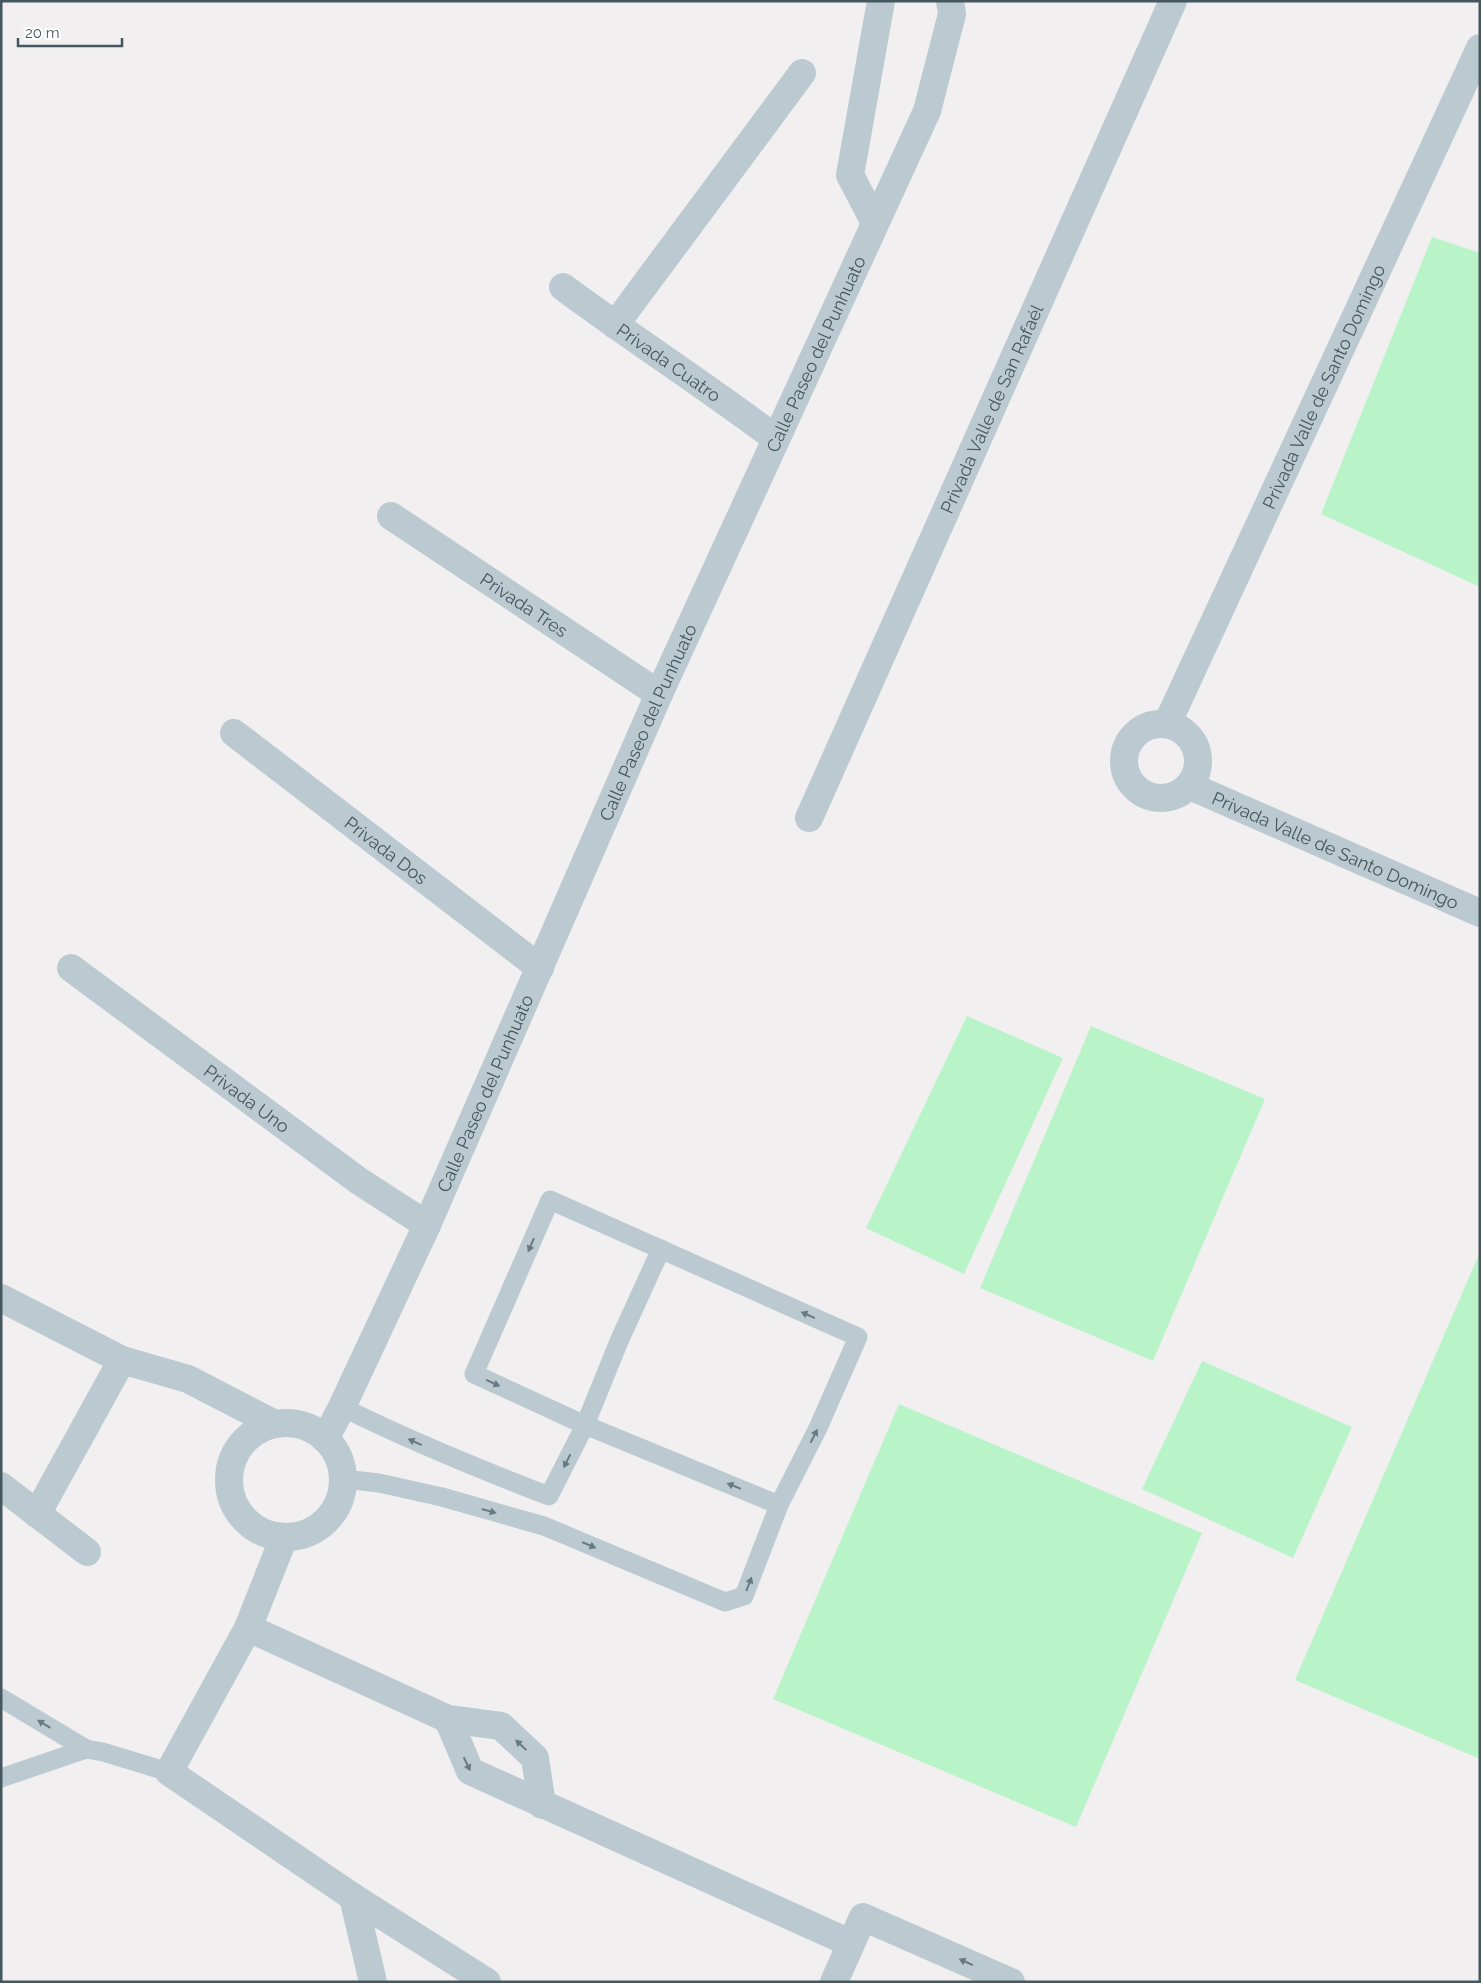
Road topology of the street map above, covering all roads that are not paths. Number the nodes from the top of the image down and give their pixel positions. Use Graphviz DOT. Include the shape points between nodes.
graph roads {
  1 [pos="881,1"];
  2 [pos="950,1"];
  3 [pos="1173,1"];
  4 [pos="1480,48"];
  5 [pos="802,73"];
  6 [pos="875,223"];
  7 [pos="563,287"];
  8 [pos="614,325"];
  9 [pos="775,438"];
  10 [pos="391,516"];
  11 [pos="659,694"];
  12 [pos="1167,724"];
  13 [pos="234,733"];
  14 [pos="1190,786"];
  15 [pos="809,818"];
  16 [pos="1480,913"];
  17 [pos="71,968"];
  18 [pos="540,968"];
  19 [pos="427,1224"];
  20 [pos="662,1249"];
  21 [pos="1,1298"];
  22 [pos="122,1360"];
  23 [pos="342,1406"];
  24 [pos="275,1424"];
  25 [pos="585,1425"];
  26 [pos="324,1438"];
  27 [pos="344,1479"];
  28 [pos="1,1486"];
  29 [pos="780,1505"];
  30 [pos="37,1514"];
  31 [pos="284,1537"];
  32 [pos="87,1552"];
  33 [pos="248,1628"];
  34 [pos="1,1698"];
  35 [pos="448,1719"];
  36 [pos="86,1749"];
  37 [pos="169,1772"];
  38 [pos="1,1778"];
  39 [pos="542,1805"];
  40 [pos="353,1896"];
  41 [pos="850,1942"];
  42 [pos="373,1982"];
  43 [pos="486,1982"];
  44 [pos="834,1982"];
  45 [pos="1011,1982"];
  1 -- 6 [label="street" via="850,175"];
  2 -- 6 [label="street, Calle Paseo del Punhuato" via="952,14 927,111"];
  3 -- 15 [label="street, Privada Valle de San Rafaél"];
  4 -- 12 [label="street, Privada Valle de Santo Domingo"];
  5 -- 8 [label="street"];
  6 -- 9 [label="street, Calle Paseo del Punhuato"];
  7 -- 8 [label="street, Privada Cuatro"];
  8 -- 9 [label="street, Privada Cuatro"];
  9 -- 11 [label="street, Calle Paseo del Punhuato"];
  10 -- 11 [label="street, Privada Tres"];
  11 -- 18 [label="street, Calle Paseo del Punhuato"];
  12 -- 14 [label="street, Privada Valle de Santo Domingo" via="1182,729 1193,741 1199,756 1198,772"];
  12 -- 14 [label="street, Privada Valle de Santo Domingo" via="1154,724 1132,737 1126,748 1126,774 1138,790 1154,798 1168,798"];
  13 -- 18 [label="street, Privada Dos"];
  14 -- 16 [label="street, Privada Valle de Santo Domingo"];
  17 -- 19 [label="street, Privada Uno" via="359,1182"];
  18 -- 19 [label="street, Calle Paseo del Punhuato"];
  19 -- 23 [label="street, Calle Paseo del Punhuato"];
  20 -- 25 [label="lane"];
  20 -- 25 [label="lane, one-way" via="550,1200 474,1374"];
  29 -- 20 [label="lane, one-way" via="858,1337"];
  21 -- 22 [label="street"];
  22 -- 24 [label="street" via="188,1379"];
  22 -- 30 [label="street"];
  25 -- 23 [label="lane, one-way" via="549,1496 460,1462"];
  23 -- 26 [label="street, Calle Paseo del Punhuato"];
  24 -- 26 [label="street" via="295,1423 314,1430"];
  24 -- 31 [label="street" via="244,1440 233,1457 229,1492 237,1510 250,1525"];
  29 -- 25 [label="lane, one-way"];
  26 -- 27 [label="street" via="341,1464"];
  27 -- 29 [label="lane, one-way" via="442,1497 544,1526 725,1602 744,1596"];
  27 -- 31 [label="street" via="341,1498 326,1520 304,1535"];
  28 -- 30 [label="street"];
  30 -- 32 [label="street"];
  31 -- 33 [label="street"];
  33 -- 35 [label="street"];
  33 -- 37 [label="street"];
  36 -- 34 [label="lane, one-way"];
  35 -- 39 [label="street, one-way" via="470,1771"];
  39 -- 35 [label="street, one-way" via="535,1758 500,1726"];
  36 -- 37 [label="lane"];
  36 -- 38 [label="lane"];
  37 -- 40 [label="street"];
  39 -- 41 [label="street"];
  40 -- 42 [label="street"];
  40 -- 43 [label="street"];
  41 -- 44 [label="street"];
  45 -- 41 [label="street, one-way" via="863,1917"];
}
